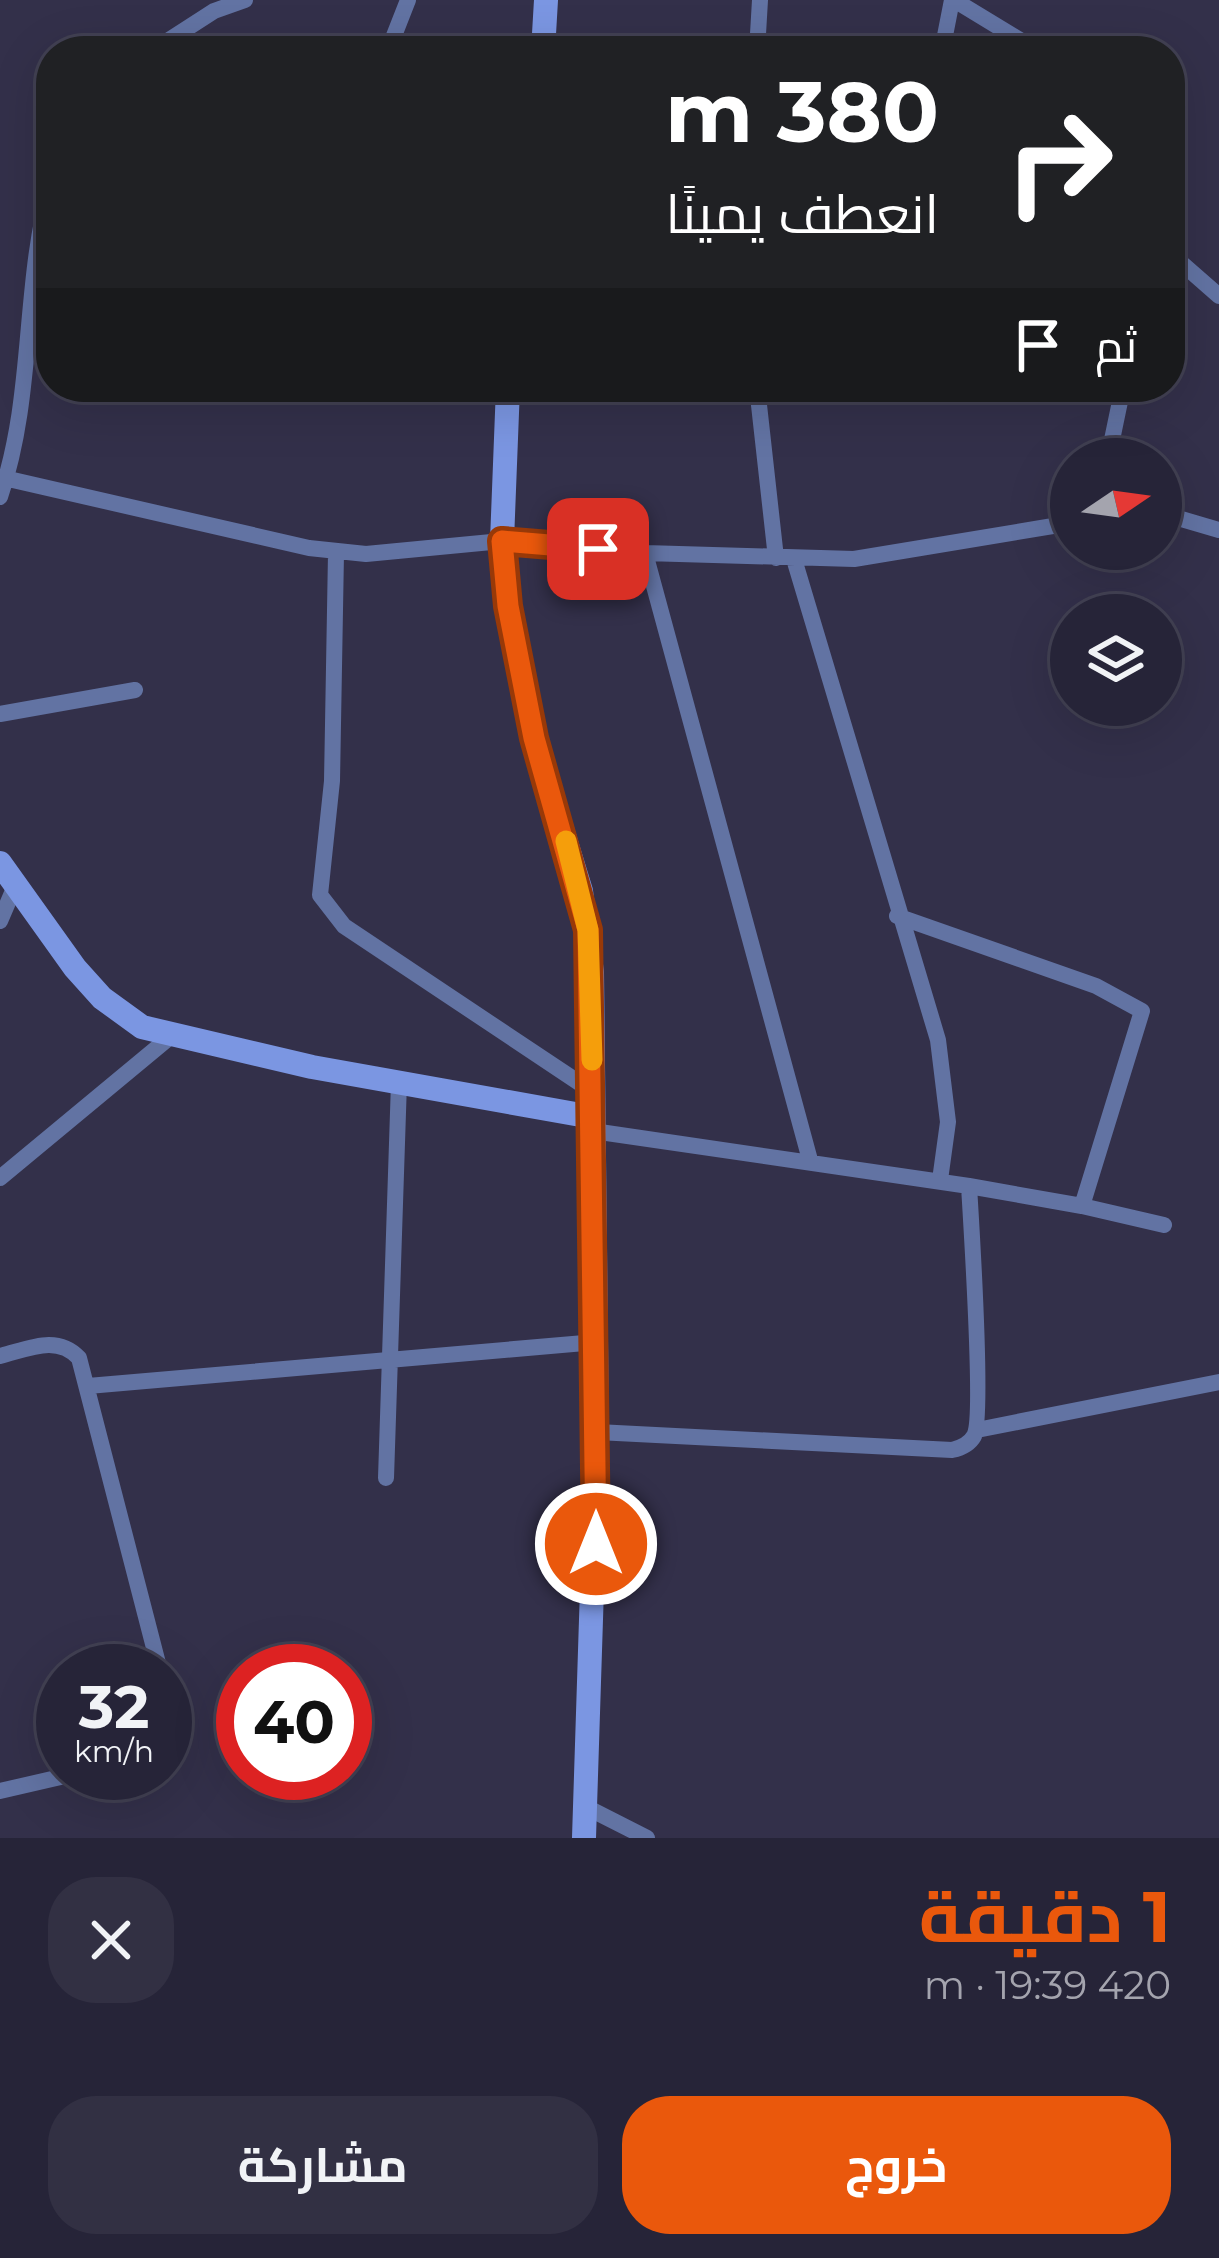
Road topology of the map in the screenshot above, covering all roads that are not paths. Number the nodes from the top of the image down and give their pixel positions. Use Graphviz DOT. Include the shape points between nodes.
graph roads {
  1 [pos="245,0"];
  2 [pos="408,0"];
  3 [pos="546,0"];
  4 [pos="760,0"];
  5 [pos="953,0"];
  6 [pos="175,36"];
  7 [pos="394,36"];
  8 [pos="545,36"];
  9 [pos="758,36"];
  10 [pos="945,36"];
  11 [pos="1013,36"];
  12 [pos="36,263"];
  13 [pos="1185,266"];
  14 [pos="1219,296"];
  15 [pos="507,402"];
  16 [pos="759,402"];
  17 [pos="1120,402"];
  18 [pos="1112,438"];
  19 [pos="3,478"];
  20 [pos="0,497"];
  21 [pos="1182,519"];
  22 [pos="1050,527"];
  23 [pos="1219,530"];
  24 [pos="502,541"];
  25 [pos="336,553"];
  26 [pos="645,553"];
  27 [pos="785,559"];
  28 [pos="135,690"];
  29 [pos="0,714"];
  30 [pos="0,863"];
  31 [pos="15,886"];
  32 [pos="897,916"];
  33 [pos="0,921"];
  34 [pos="170,1037"];
  35 [pos="399,1082"];
  36 [pos="590,1090"];
  37 [pos="592,1124"];
  38 [pos="810,1160"];
  39 [pos="0,1178"];
  40 [pos="940,1180"];
  41 [pos="969,1186"];
  42 [pos="1082,1206"];
  43 [pos="1164,1225"];
  44 [pos="596,1342"];
  45 [pos="0,1356"];
  46 [pos="392,1359"];
  47 [pos="1219,1382"];
  48 [pos="88,1386"];
  49 [pos="977,1430"];
  50 [pos="597,1432"];
  51 [pos="386,1478"];
  52 [pos="153,1644"];
  53 [pos="36,1783"];
  54 [pos="0,1791"];
  55 [pos="586,1808"];
  56 [pos="584,1838"];
  57 [pos="647,1838"];
  1 -- 6 [label="street"];
  2 -- 7 [label="street"];
  3 -- 8 [label="street"];
  4 -- 9 [label="street"];
  5 -- 10 [label="street"];
  5 -- 11 [label="street"];
  12 -- 19 [label="street" via="19,429"];
  13 -- 14 [label="street"];
  15 -- 24 [label="street"];
  16 -- 27 [label="street"];
  17 -- 18 [label="street"];
  19 -- 20 [label="street"];
  19 -- 25 [label="street"];
  21 -- 23 [label="street"];
  22 -- 27 [label="street" via="907,555"];
  24 -- 25 [label="street"];
  24 -- 26 [label="street"];
  24 -- 36 [label="street" via="530,717 588,930"];
  25 -- 36 [label="street" via="332,781 320,896 344,926"];
  26 -- 27 [label="street"];
  26 -- 38 [label="street"];
  27 -- 32 [label="street"];
  28 -- 29 [label="street"];
  30 -- 31 [label="street"];
  31 -- 33 [label="street"];
  31 -- 34 [label="street" via="102,998 142,1028"];
  32 -- 40 [label="street" via="938,1040 948,1122"];
  32 -- 42 [label="street" via="1141,1008"];
  34 -- 35 [label="street"];
  34 -- 39 [label="street"];
  35 -- 37 [label="street"];
  35 -- 46 [label="street"];
  36 -- 37 [label="street"];
  37 -- 38 [label="street"];
  37 -- 44 [label="street"];
  38 -- 40 [label="street"];
  40 -- 41 [label="street"];
  41 -- 42 [label="street"];
  41 -- 49 [label="street"];
  42 -- 43 [label="street"];
  44 -- 46 [label="street"];
  44 -- 50 [label="street"];
  45 -- 48 [label="street" via="59,1344 79,1358"];
  46 -- 48 [label="street"];
  46 -- 51 [label="street"];
  47 -- 49 [label="street"];
  48 -- 52 [label="street"];
  49 -- 50 [label="street" via="967,1445 940,1451"];
  50 -- 55 [label="street"];
  53 -- 54 [label="street"];
  55 -- 56 [label="street"];
  55 -- 57 [label="street"];
}
